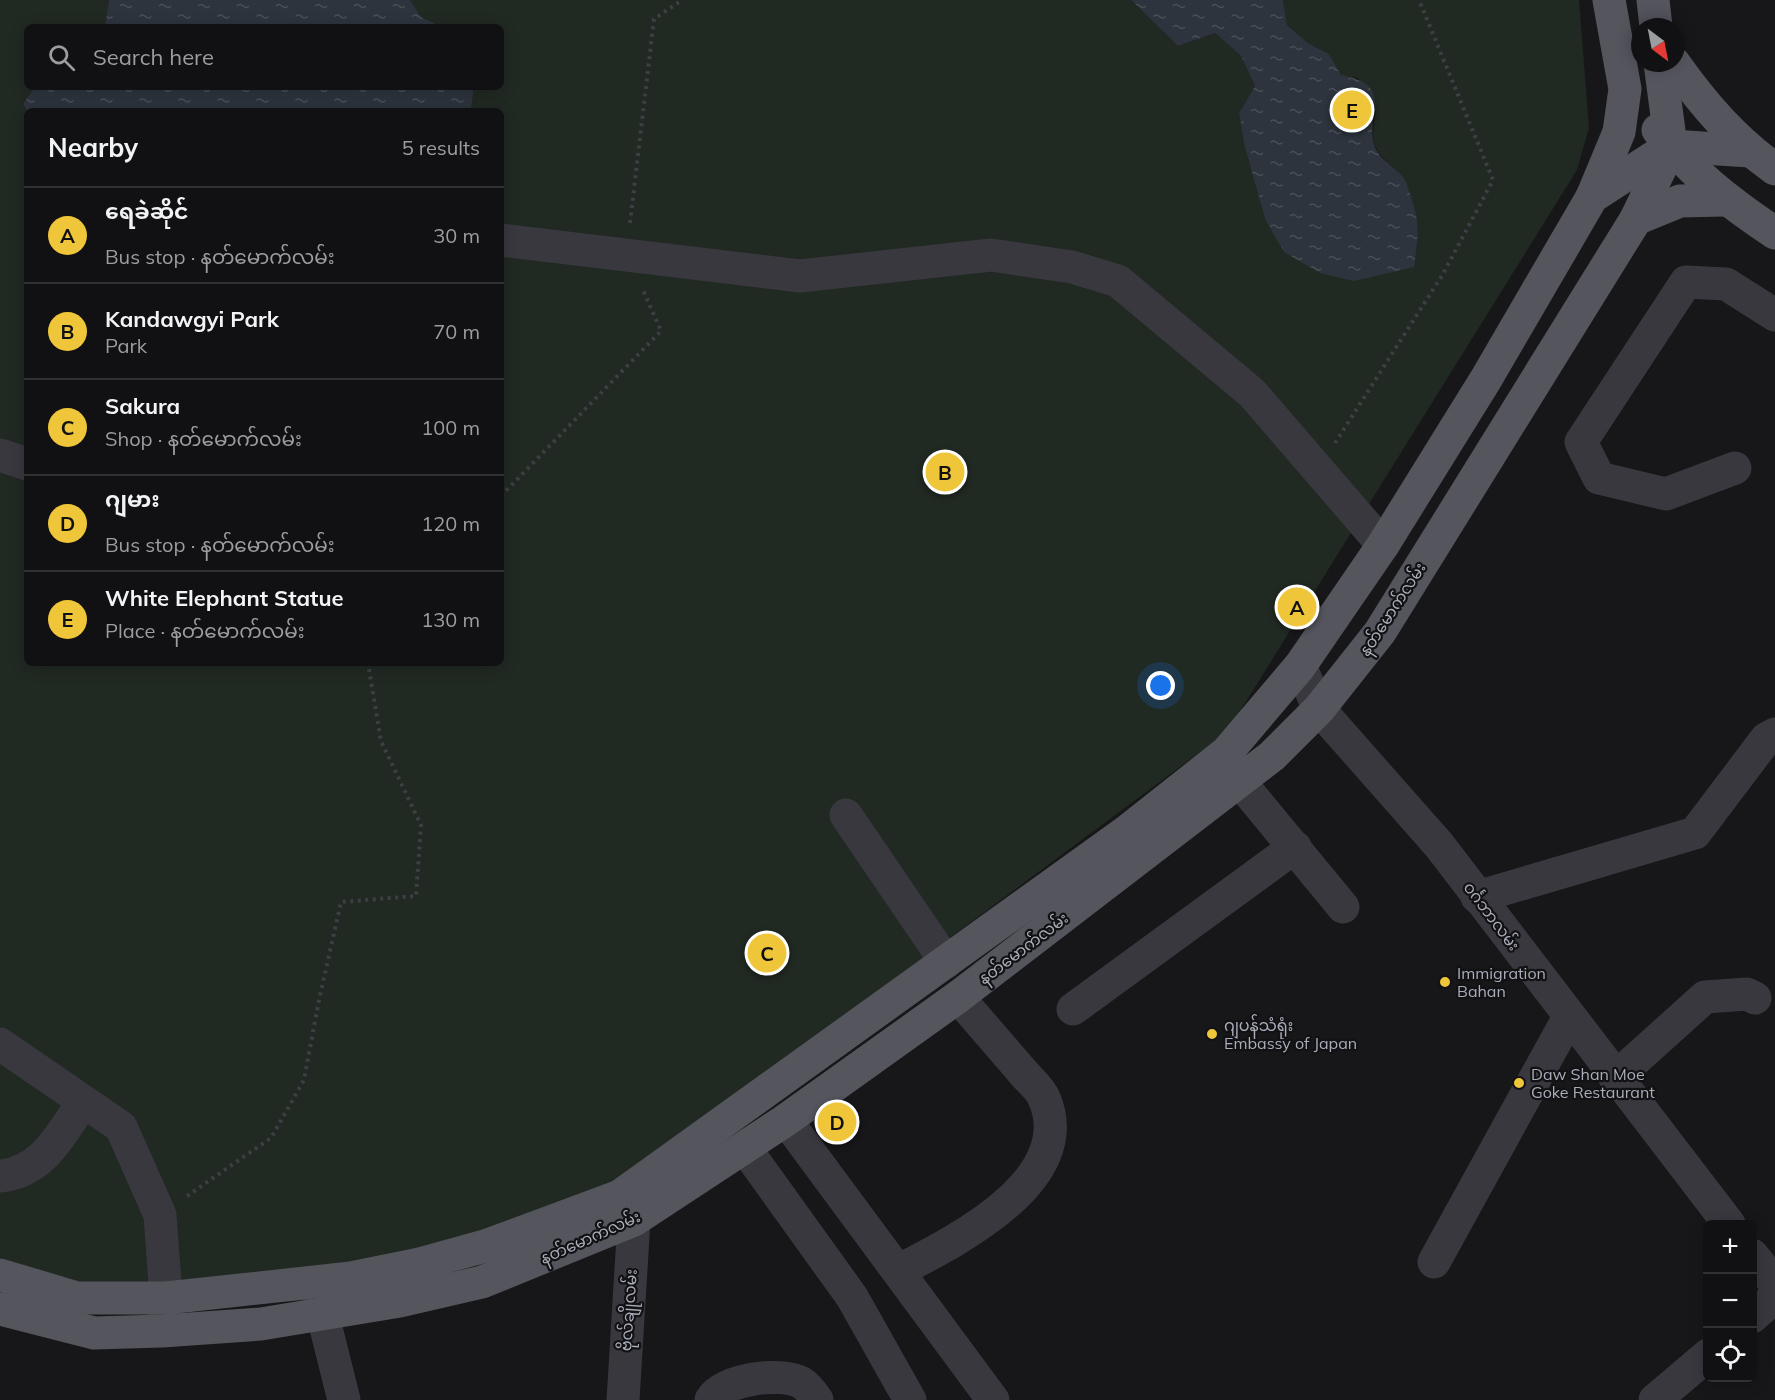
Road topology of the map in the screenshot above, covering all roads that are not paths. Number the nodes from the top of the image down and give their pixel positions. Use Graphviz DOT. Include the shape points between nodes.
graph roads {
  1 [pos="1609,0"];
  2 [pos="1653,0"];
  3 [pos="1655,18"];
  4 [pos="1661,72"];
  5 [pos="1681,72"];
  6 [pos="1625,89"];
  7 [pos="1671,146"];
  8 [pos="1762,160"];
  9 [pos="1592,197"];
  10 [pos="1725,200"];
  11 [pos="1636,219"];
  12 [pos="1775,233"];
  13 [pos="504,240"];
  14 [pos="1775,315"];
  15 [pos="0,455"];
  16 [pos="24,463"];
  17 [pos="1735,468"];
  18 [pos="1383,545"];
  19 [pos="1300,666"];
  20 [pos="1319,709"];
  21 [pos="1775,734"];
  22 [pos="1240,782"];
  23 [pos="846,815"];
  24 [pos="1295,847"];
  25 [pos="1477,897"];
  26 [pos="1342,907"];
  27 [pos="1004,919"];
  28 [pos="1025,947"];
  29 [pos="946,962"];
  30 [pos="958,997"];
  31 [pos="1755,998"];
  32 [pos="1074,1009"];
  33 [pos="1569,1017"];
  34 [pos="0,1044"];
  35 [pos="1616,1078"];
  36 [pos="83,1102"];
  37 [pos="727,1120"];
  38 [pos="786,1120"];
  39 [pos="745,1148"];
  40 [pos="0,1176"];
  41 [pos="627,1208"];
  42 [pos="1726,1220"];
  43 [pos="1757,1261"];
  44 [pos="1434,1262"];
  45 [pos="898,1271"];
  46 [pos="0,1275"];
  47 [pos="1775,1283"];
  48 [pos="321,1297"];
  49 [pos="166,1298"];
  50 [pos="1775,1298"];
  51 [pos="0,1308"];
  52 [pos="1757,1313"];
  53 [pos="162,1331"];
  54 [pos="1703,1358"];
  55 [pos="344,1400"];
  56 [pos="623,1400"];
  57 [pos="711,1400"];
  58 [pos="817,1400"];
  59 [pos="910,1400"];
  60 [pos="993,1400"];
  61 [pos="1655,1400"];
  1 -- 6 [label="main road"];
  2 -- 3 [label="main road"];
  4 -- 7 [label="main road"];
  5 -- 8 [label="main road" via="1715,116"];
  6 -- 7 [label="main road"];
  6 -- 9 [label="main road, နတ်မောက်လမ်း" via="1619,132"];
  7 -- 8 [label="main road"];
  7 -- 9 [label="main road"];
  7 -- 10 [label="main road"];
  7 -- 11 [label="main road, နတ်မောက်လမ်း"];
  9 -- 18 [label="main road, နတ်မောက်လမ်း"];
  10 -- 11 [label="main road" via="1680,201"];
  10 -- 12 [label="main road"];
  11 -- 20 [label="main road, နတ်မောက်လမ်း" via="1380,632"];
  13 -- 18 [label="street" via="800,276 991,255 1072,267 1118,281 1252,393"];
  14 -- 17 [label="street" via="1726,284 1686,282 1581,442 1599,478 1666,494"];
  15 -- 16 [label="street"];
  18 -- 19 [label="main road, နတ်မောက်လမ်း"];
  19 -- 20 [label="street, ဝင်္ဂဘာလမ်း"];
  19 -- 27 [label="main road, နတ်မောက်လမ်း" via="1227,752 1126,832"];
  20 -- 22 [label="main road, နတ်မောက်လမ်း"];
  20 -- 25 [label="street, ဝင်္ဂဘာလမ်း" via="1439,845"];
  21 -- 25 [label="street" via="1766,738 1695,833"];
  22 -- 24 [label="street"];
  22 -- 28 [label="main road, နတ်မောက်လမ်း"];
  23 -- 29 [label="street"];
  24 -- 26 [label="street"];
  24 -- 32 [label="street"];
  25 -- 33 [label="street, ဝင်္ဂဘာလမ်း"];
  27 -- 28 [label="main road"];
  27 -- 29 [label="main road, နတ်မောက်လမ်း"];
  28 -- 30 [label="main road, နတ်မောက်လမ်း"];
  29 -- 37 [label="main road, နတ်မောက်လမ်း"];
  30 -- 38 [label="main road, နတ်မောက်လမ်း"];
  30 -- 45 [label="street" via="1044,1097 1050,1128 1047,1148 1037,1170 1005,1206 942,1248"];
  31 -- 35 [label="street" via="1747,994 1705,997"];
  33 -- 35 [label="street, ဝင်္ဂဘာလမ်း"];
  33 -- 44 [label="street"];
  34 -- 36 [label="street"];
  35 -- 42 [label="street, ဝင်္ဂဘာလမ်း"];
  36 -- 40 [label="street" via="46,1156"];
  36 -- 49 [label="street" via="121,1127 160,1215"];
  37 -- 39 [label="main road"];
  37 -- 41 [label="main road, နတ်မောက်လမ်း"];
  38 -- 39 [label="main road, နတ်မောက်လမ်း"];
  38 -- 45 [label="street"];
  39 -- 41 [label="main road, နတ်မောက်လမ်း"];
  39 -- 59 [label="street" via="852,1297"];
  41 -- 48 [label="main road, နတ်မောက်လမ်း" via="482,1282 400,1301"];
  41 -- 56 [label="street, ဗိုလ်ချိုလမ်း"];
  43 -- 47 [label="street"];
  45 -- 60 [label="street"];
  46 -- 49 [label="main road, နတ်မောက်လမ်း" via="77,1298"];
  48 -- 49 [label="main road, နတ်မောက်လမ်း"];
  48 -- 53 [label="main road, နတ်မောက်လမ်း" via="261,1324"];
  48 -- 55 [label="street"];
  49 -- 53 [label="street"];
  50 -- 52 [label="street"];
  51 -- 53 [label="main road, နတ်မောက်လမ်း" via="94,1333"];
  54 -- 61 [label="street"];
  57 -- 58 [label="street" via="735,1383 773,1377 802,1383"];
}
